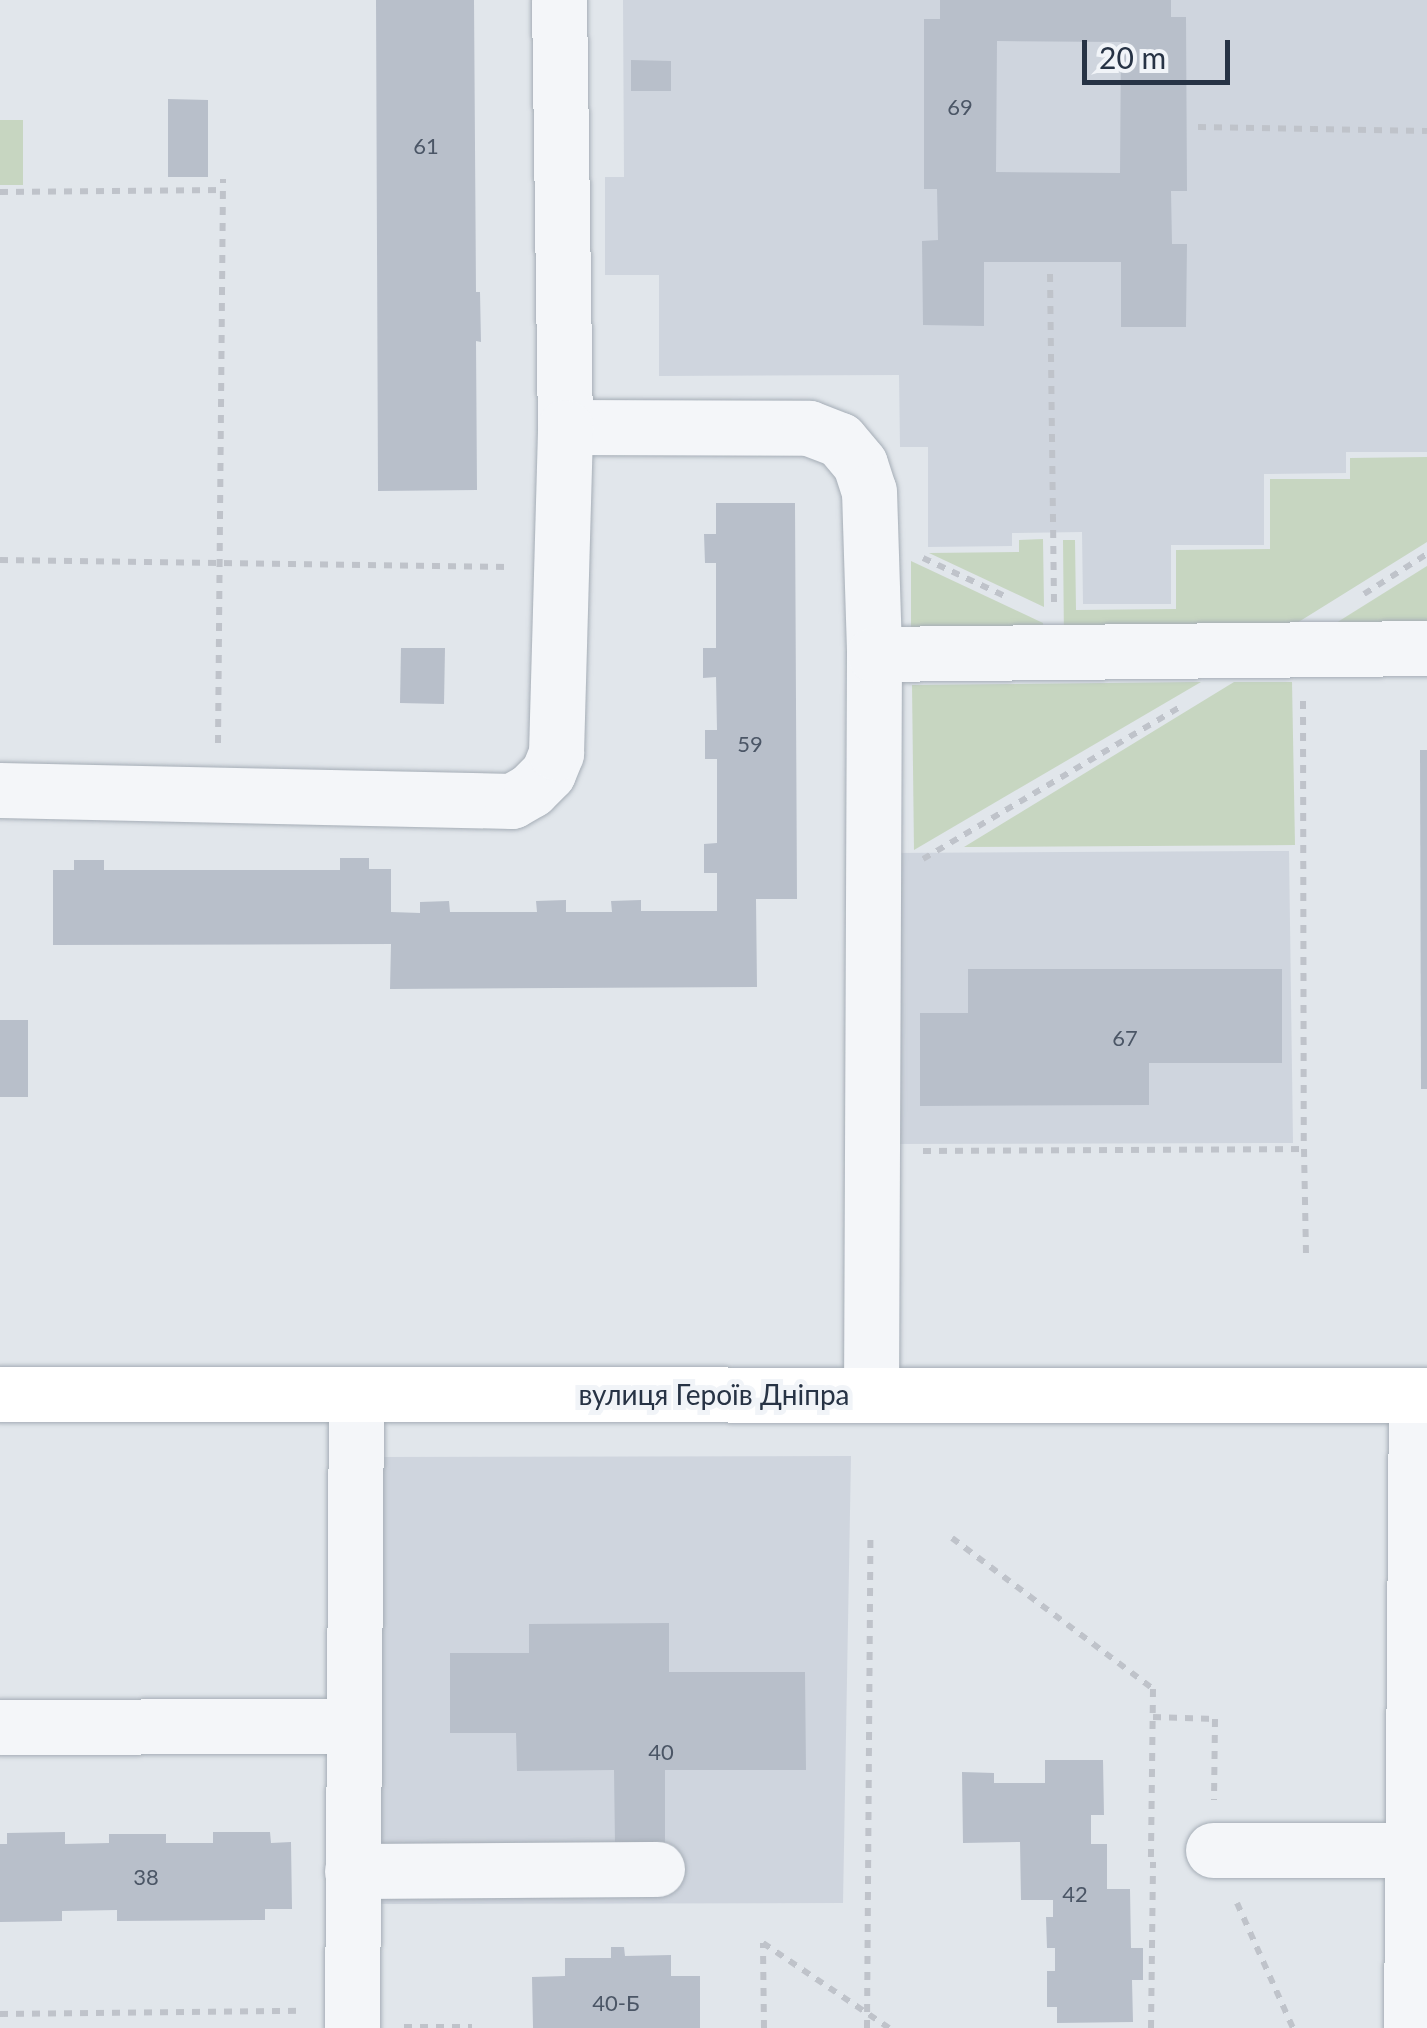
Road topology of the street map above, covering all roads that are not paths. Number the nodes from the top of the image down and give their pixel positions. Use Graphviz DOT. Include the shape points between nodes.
graph roads {
  1 [pos="559,0"];
  2 [pos="565,427"];
  3 [pos="1427,648"];
  4 [pos="874,654"];
  5 [pos="0,790"];
  6 [pos="0,1394"];
  7 [pos="356,1394"];
  8 [pos="871,1394"];
  9 [pos="1421,1395"];
  10 [pos="0,1726"];
  11 [pos="351,1726"];
  12 [pos="1213,1850"];
  13 [pos="1412,1850"];
  14 [pos="656,1869"];
  15 [pos="352,1871"];
  16 [pos="366,2022"];
  17 [pos="1411,2028"];
  1 -- 2 [label="lane"];
  2 -- 4 [label="lane" via="810,428 840,440 860,464 869,492"];
  2 -- 5 [label="lane" via="556,753 531,790 512,801"];
  3 -- 4 [label="lane" via="1302,650 1054,636"];
  4 -- 8 [label="lane"];
  6 -- 7 [label="main road, вулиця Героїв Дніпра"];
  7 -- 8 [label="main road, вулиця Героїв Дніпра"];
  7 -- 11 [label="lane"];
  8 -- 9 [label="main road, вулиця Героїв Дніпра"];
  9 -- 13 [label="lane"];
  10 -- 11 [label="lane"];
  11 -- 15 [label="lane"];
  12 -- 13 [label="lane"];
  13 -- 17 [label="lane"];
  14 -- 15 [label="lane"];
  15 -- 16 [label="lane"];
}
